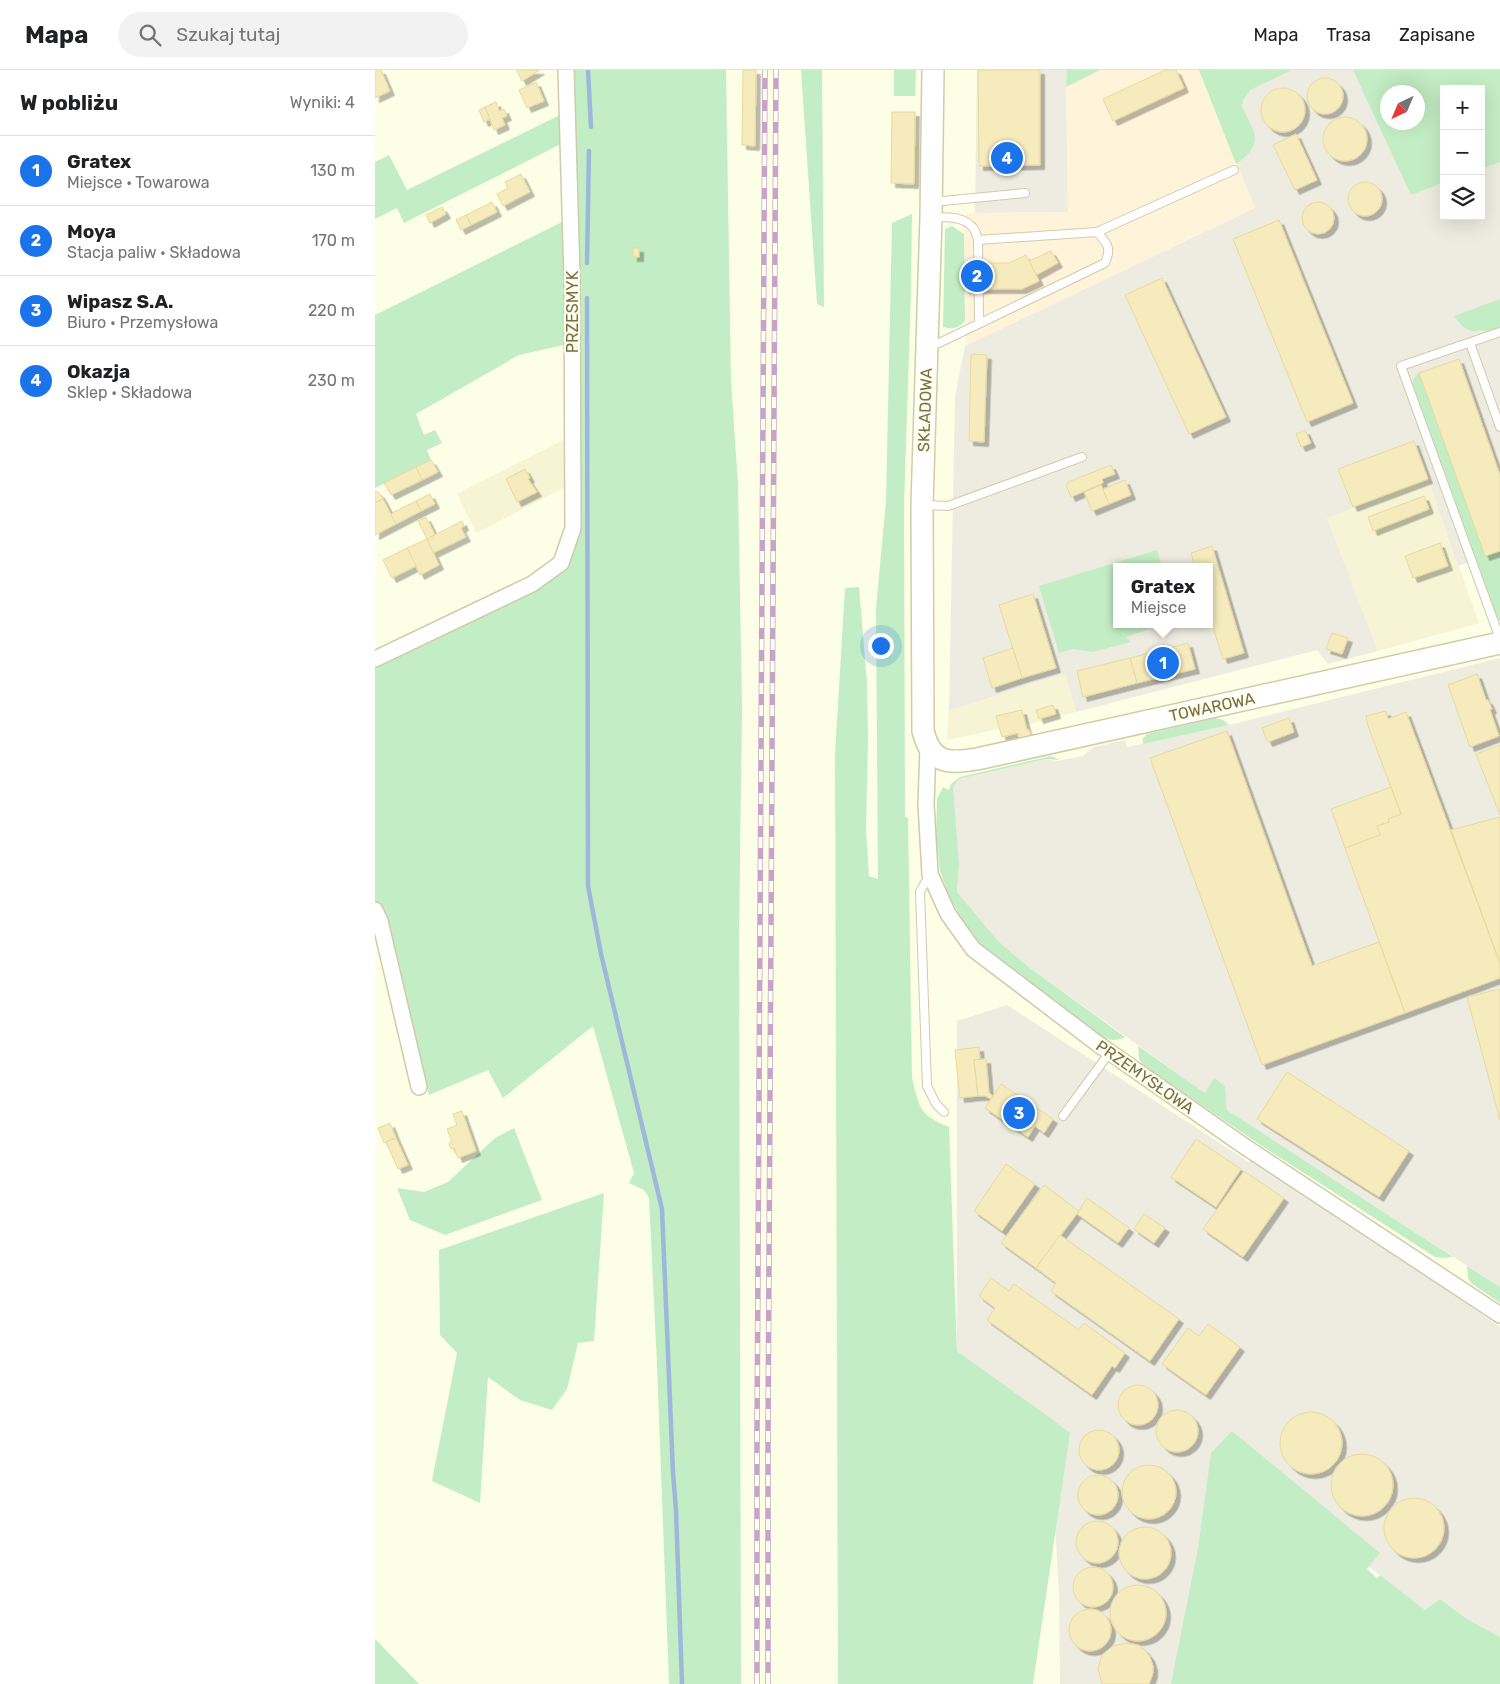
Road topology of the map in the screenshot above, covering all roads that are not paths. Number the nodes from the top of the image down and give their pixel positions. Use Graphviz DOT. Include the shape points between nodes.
graph roads {
  1 [pos="566,70"];
  2 [pos="933,70"];
  3 [pos="1234,170"];
  4 [pos="1025,193"];
  5 [pos="931,209"];
  6 [pos="1097,232"];
  7 [pos="978,240"];
  8 [pos="979,322"];
  9 [pos="1500,332"];
  10 [pos="1470,342"];
  11 [pos="927,343"];
  12 [pos="1500,427"];
  13 [pos="1082,457"];
  14 [pos="922,505"];
  15 [pos="1500,641"];
  16 [pos="375,659"];
  17 [pos="928,748"];
  18 [pos="930,874"];
  19 [pos="375,910"];
  20 [pos="1110,1052"];
  21 [pos="419,1087"];
  22 [pos="944,1112"];
  23 [pos="1063,1116"];
  24 [pos="1500,1315"];
  1 -- 16 [label="street, PRZESMYK" via="572,277 573,528 566,552 561,563 532,584"];
  2 -- 5 [label="street, SKŁADOWA"];
  3 -- 6 [label="lane"];
  4 -- 5 [label="lane"];
  5 -- 7 [label="lane" via="966,222 974,228"];
  5 -- 11 [label="street, SKŁADOWA"];
  6 -- 7 [label="lane"];
  6 -- 8 [label="lane" via="1106,242 1109,254 1105,262"];
  7 -- 8 [label="lane"];
  8 -- 11 [label="lane" via="939,343"];
  9 -- 10 [label="lane"];
  10 -- 12 [label="lane"];
  10 -- 15 [label="lane" via="1401,366"];
  11 -- 14 [label="street, SKŁADOWA"];
  13 -- 14 [label="lane" via="948,506"];
  14 -- 17 [label="street, SKŁADOWA" via="923,731"];
  15 -- 17 [label="street, TOWAROWA" via="977,759 957,762 941,759"];
  17 -- 18 [label="street, PRZEMYSŁOWA" via="926,804"];
  18 -- 20 [label="street, PRZEMYSŁOWA" via="948,914 973,949"];
  18 -- 22 [label="lane" via="920,892 927,1086"];
  19 -- 21 [label="street"];
  20 -- 23 [label="lane"];
  20 -- 24 [label="street, PRZEMYSŁOWA" via="1244,1146"];
}
